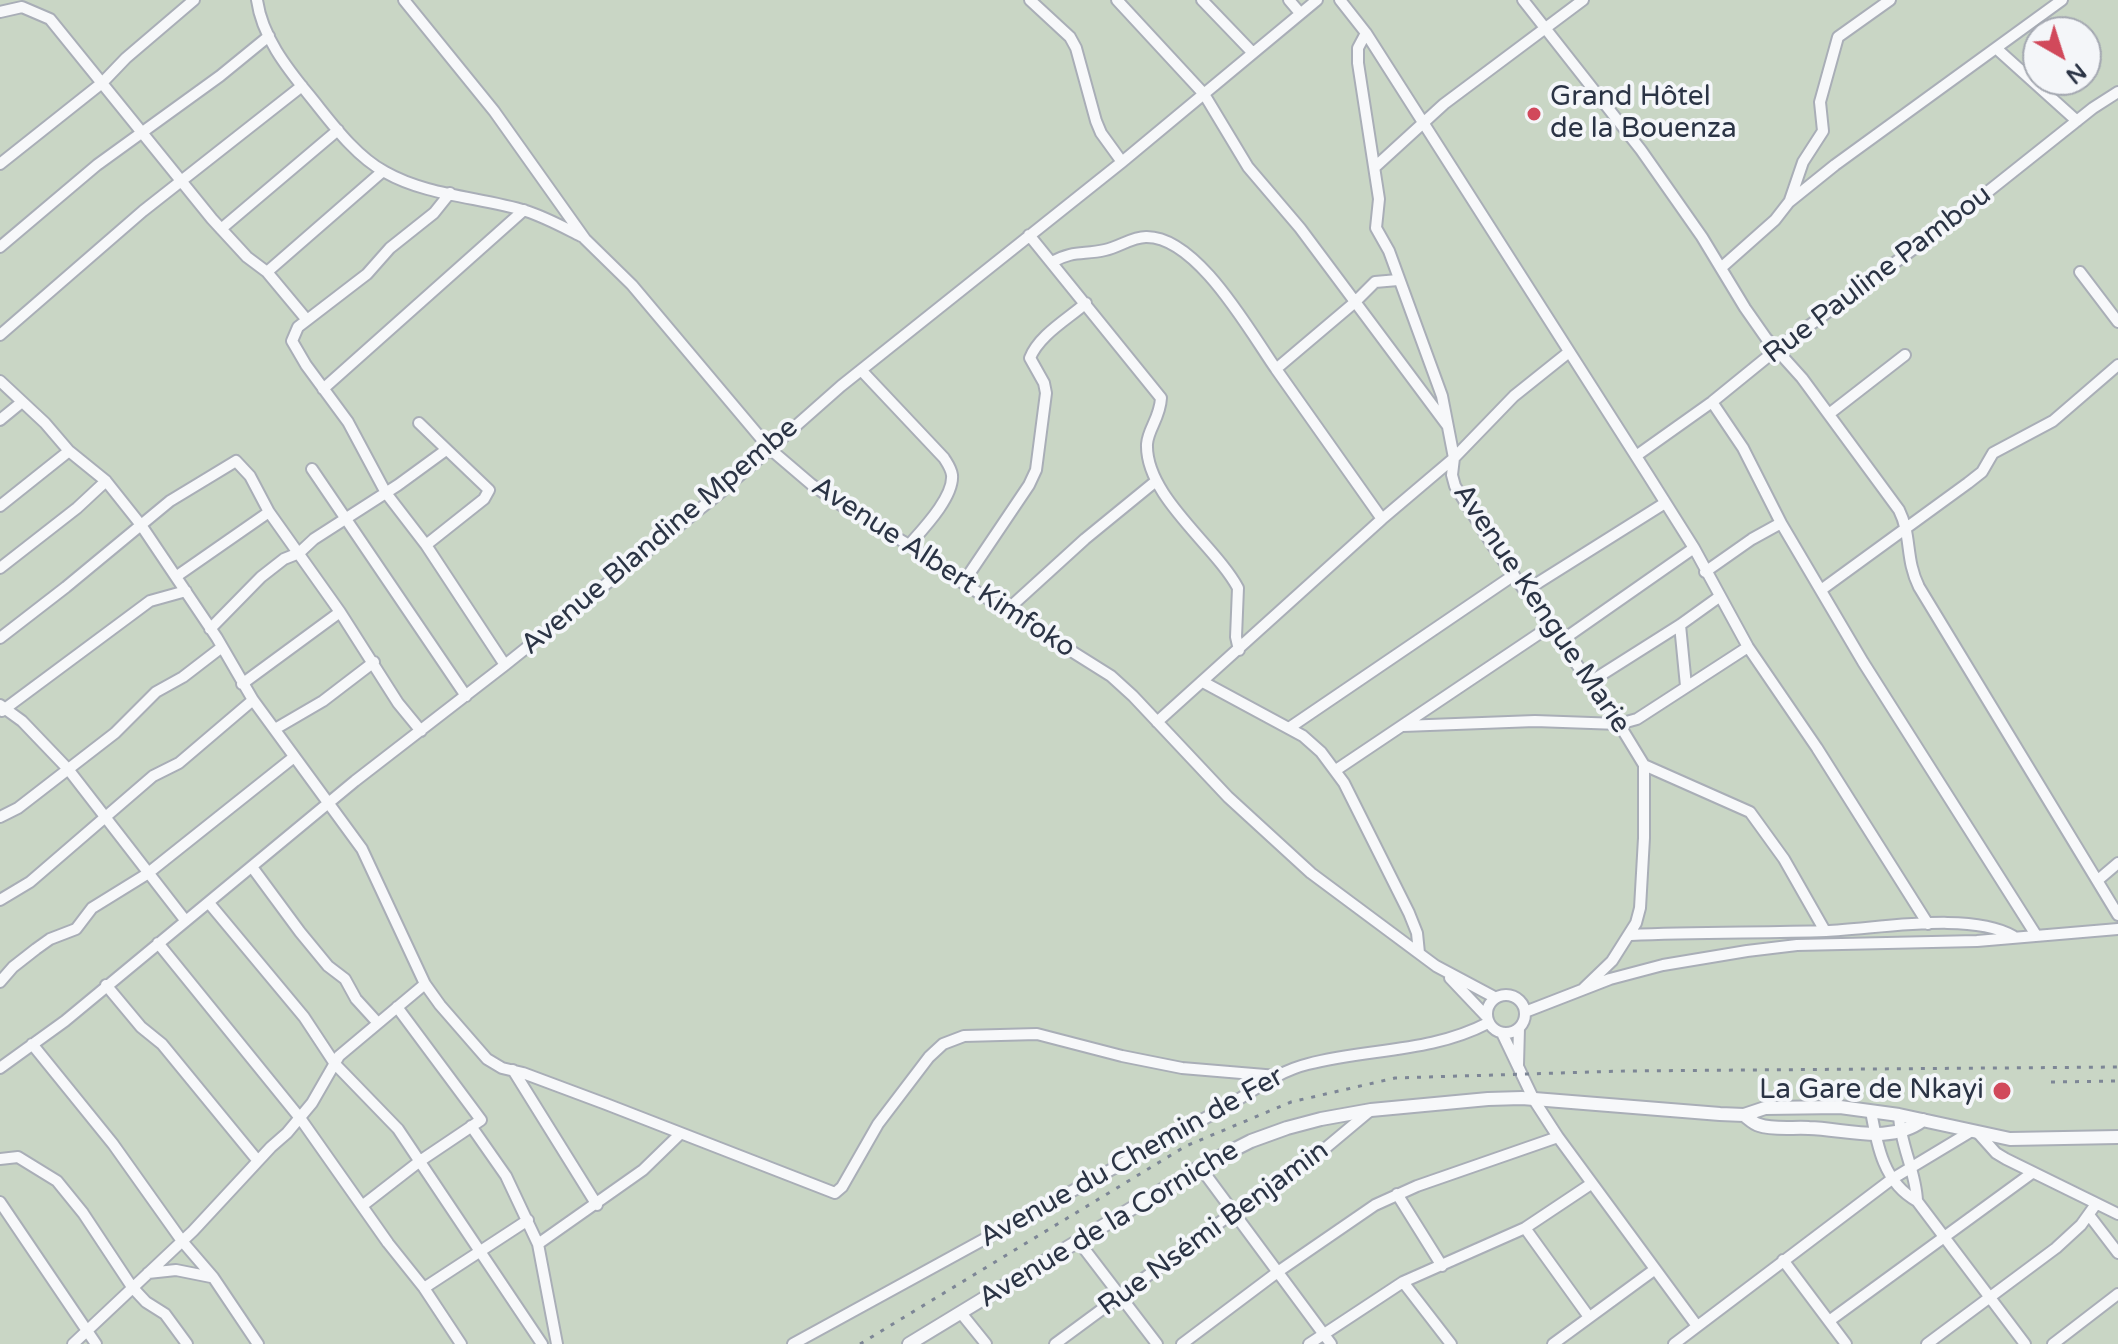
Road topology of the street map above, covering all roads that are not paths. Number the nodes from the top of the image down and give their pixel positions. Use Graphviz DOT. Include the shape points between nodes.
graph roads {
  1 [pos="194,0"];
  2 [pos="257,0"];
  3 [pos="404,0"];
  4 [pos="1030,0"];
  5 [pos="1117,0"];
  6 [pos="1202,0"];
  7 [pos="1289,0"];
  8 [pos="1317,0"];
  9 [pos="1340,0"];
  10 [pos="1523,0"];
  11 [pos="1583,0"];
  12 [pos="1890,0"];
  13 [pos="2062,0"];
  14 [pos="23,4"];
  15 [pos="0,12"];
  16 [pos="1300,13"];
  17 [pos="1543,29"];
  18 [pos="1366,33"];
  19 [pos="269,36"];
  20 [pos="1997,49"];
  21 [pos="1252,52"];
  22 [pos="102,83"];
  23 [pos="302,86"];
  24 [pos="2118,92"];
  25 [pos="1204,94"];
  26 [pos="2077,121"];
  27 [pos="1423,123"];
  28 [pos="338,130"];
  29 [pos="141,132"];
  30 [pos="1122,162"];
  31 [pos="0,164"];
  32 [pos="1375,167"];
  33 [pos="383,171"];
  34 [pos="180,180"];
  35 [pos="450,193"];
  36 [pos="1789,202"];
  37 [pos="524,210"];
  38 [pos="221,229"];
  39 [pos="1029,235"];
  40 [pos="585,239"];
  41 [pos="0,247"];
  42 [pos="1052,262"];
  43 [pos="1722,267"];
  44 [pos="267,272"];
  45 [pos="2080,272"];
  46 [pos="1398,280"];
  47 [pos="1086,303"];
  48 [pos="1354,303"];
  49 [pos="307,320"];
  50 [pos="2118,322"];
  51 [pos="0,335"];
  52 [pos="1776,350"];
  53 [pos="1569,352"];
  54 [pos="1905,355"];
  55 [pos="2118,365"];
  56 [pos="1276,369"];
  57 [pos="861,370"];
  58 [pos="0,381"];
  59 [pos="323,389"];
  60 [pos="22,402"];
  61 [pos="1712,402"];
  62 [pos="1829,414"];
  63 [pos="0,420"];
  64 [pos="419,423"];
  65 [pos="1448,426"];
  66 [pos="770,449"];
  67 [pos="446,450"];
  68 [pos="69,451"];
  69 [pos="1636,456"];
  70 [pos="1454,458"];
  71 [pos="312,469"];
  72 [pos="106,481"];
  73 [pos="1156,481"];
  74 [pos="386,493"];
  75 [pos="1665,503"];
  76 [pos="0,506"];
  77 [pos="269,512"];
  78 [pos="347,517"];
  79 [pos="1382,519"];
  80 [pos="1781,523"];
  81 [pos="141,525"];
  82 [pos="1907,527"];
  83 [pos="426,545"];
  84 [pos="909,545"];
  85 [pos="1694,548"];
  86 [pos="299,553"];
  87 [pos="0,568"];
  88 [pos="1705,572"];
  89 [pos="1514,575"];
  90 [pos="177,576"];
  91 [pos="963,583"];
  92 [pos="1821,590"];
  93 [pos="186,591"];
  94 [pos="1525,591"];
  95 [pos="1719,597"];
  96 [pos="1007,610"];
  97 [pos="340,612"];
  98 [pos="1680,625"];
  99 [pos="1549,627"];
  100 [pos="210,629"];
  101 [pos="0,638"];
  102 [pos="1561,641"];
  103 [pos="222,647"];
  104 [pos="1748,647"];
  105 [pos="1239,650"];
  106 [pos="374,662"];
  107 [pos="505,665"];
  108 [pos="1203,682"];
  109 [pos="1590,682"];
  110 [pos="242,684"];
  111 [pos="1686,686"];
  112 [pos="466,696"];
  113 [pos="253,700"];
  114 [pos="2,709"];
  115 [pos="1157,722"];
  116 [pos="1619,724"];
  117 [pos="1403,726"];
  118 [pos="1289,728"];
  119 [pos="275,729"];
  120 [pos="421,731"];
  121 [pos="294,757"];
  122 [pos="1644,765"];
  123 [pos="68,769"];
  124 [pos="1336,770"];
  125 [pos="327,805"];
  126 [pos="105,815"];
  127 [pos="0,817"];
  128 [pos="2118,863"];
  129 [pos="252,867"];
  130 [pos="147,874"];
  131 [pos="2098,880"];
  132 [pos="0,900"];
  133 [pos="209,903"];
  134 [pos="2118,915"];
  135 [pos="185,920"];
  136 [pos="1928,924"];
  137 [pos="2118,929"];
  138 [pos="1825,931"];
  139 [pos="1631,935"];
  140 [pos="2036,935"];
  141 [pos="2015,937"];
  142 [pos="158,943"];
  143 [pos="1419,953"];
  144 [pos="1443,970"];
  145 [pos="0,982"];
  146 [pos="425,984"];
  147 [pos="106,985"];
  148 [pos="1584,988"];
  149 [pos="1496,998"];
  150 [pos="397,1007"];
  151 [pos="1525,1012"];
  152 [pos="1487,1019"];
  153 [pos="377,1022"];
  154 [pos="1519,1028"];
  155 [pos="1502,1033"];
  156 [pos="32,1044"];
  157 [pos="335,1064"];
  158 [pos="1518,1067"];
  159 [pos="0,1068"];
  160 [pos="513,1070"];
  161 [pos="1277,1076"];
  162 [pos="1534,1100"];
  163 [pos="1371,1110"];
  164 [pos="1871,1111"];
  165 [pos="1744,1115"];
  166 [pos="1899,1115"];
  167 [pos="300,1118"];
  168 [pos="1923,1120"];
  169 [pos="471,1126"];
  170 [pos="1900,1130"];
  171 [pos="1975,1133"];
  172 [pos="680,1134"];
  173 [pos="1875,1134"];
  174 [pos="1558,1137"];
  175 [pos="2118,1137"];
  176 [pos="0,1159"];
  177 [pos="258,1161"];
  178 [pos="420,1161"];
  179 [pos="1200,1167"];
  180 [pos="1911,1168"];
  181 [pos="2032,1173"];
  182 [pos="1892,1179"];
  183 [pos="1591,1184"];
  184 [pos="1397,1194"];
  185 [pos="1917,1201"];
  186 [pos="0,1202"];
  187 [pos="2096,1204"];
  188 [pos="597,1205"];
  189 [pos="362,1206"];
  190 [pos="1234,1212"];
  191 [pos="2118,1214"];
  192 [pos="2089,1215"];
  193 [pos="5,1219"];
  194 [pos="528,1220"];
  195 [pos="1525,1228"];
  196 [pos="1944,1236"];
  197 [pos="182,1241"];
  198 [pos="1079,1242"];
  199 [pos="538,1244"];
  200 [pos="481,1251"];
  201 [pos="2118,1253"];
  202 [pos="1783,1260"];
  203 [pos="1442,1266"];
  204 [pos="1654,1270"];
  205 [pos="1279,1271"];
  206 [pos="147,1273"];
  207 [pos="213,1277"];
  208 [pos="1403,1282"];
  209 [pos="132,1287"];
  210 [pos="424,1288"];
  211 [pos="2118,1294"];
  212 [pos="1121,1296"];
  213 [pos="1990,1296"];
  214 [pos="961,1313"];
  215 [pos="1589,1317"];
  216 [pos="1829,1321"];
  217 [pos="1697,1326"];
  218 [pos="86,1329"];
  219 [pos="1323,1333"];
  220 [pos="73,1344"];
  221 [pos="96,1344"];
  222 [pos="187,1344"];
  223 [pos="258,1344"];
  224 [pos="461,1344"];
  225 [pos="542,1344"];
  226 [pos="557,1344"];
  227 [pos="793,1344"];
  228 [pos="909,1344"];
  229 [pos="986,1344"];
  230 [pos="1055,1344"];
  231 [pos="1157,1344"];
  232 [pos="1182,1344"];
  233 [pos="1309,1344"];
  234 [pos="1331,1344"];
  235 [pos="1451,1344"];
  236 [pos="1553,1344"];
  237 [pos="1674,1344"];
  238 [pos="1846,1344"];
  239 [pos="1927,1344"];
  240 [pos="2025,1344"];
  241 [pos="2053,1344"];
  1 -- 22 [label="street"];
  2 -- 19 [label="street"];
  3 -- 40 [label="street, Avenue Albert Kimfoko" via="494,111"];
  4 -- 30 [label="street" via="1070,37 1096,121"];
  5 -- 25 [label="street"];
  6 -- 21 [label="street"];
  7 -- 16 [label="street"];
  8 -- 16 [label="street, Avenue Blandine Mpembe"];
  9 -- 18 [label="street"];
  10 -- 17 [label="street"];
  11 -- 17 [label="street"];
  12 -- 36 [label="street" via="1838,37 1820,102 1823,131 1803,162"];
  13 -- 20 [label="street"];
  14 -- 15 [label="street"];
  14 -- 22 [label="street" via="50,19"];
  16 -- 21 [label="street, Avenue Blandine Mpembe"];
  17 -- 27 [label="street"];
  17 -- 43 [label="street" via="1641,150"];
  18 -- 27 [label="street"];
  18 -- 32 [label="street, Avenue Kengue Marie" via="1358,63"];
  19 -- 23 [label="street"];
  19 -- 29 [label="street"];
  20 -- 26 [label="street"];
  20 -- 36 [label="street"];
  21 -- 25 [label="street, Avenue Blandine Mpembe"];
  22 -- 29 [label="street"];
  22 -- 31 [label="street"];
  23 -- 28 [label="street"];
  23 -- 34 [label="street"];
  24 -- 26 [label="street, Rue Pauline Pambou"];
  25 -- 30 [label="street, Avenue Blandine Mpembe"];
  25 -- 48 [label="street" via="1248,167"];
  26 -- 52 [label="street, Rue Pauline Pambou"];
  27 -- 32 [label="street"];
  27 -- 53 [label="street"];
  28 -- 33 [label="street"];
  28 -- 38 [label="street"];
  29 -- 34 [label="street"];
  29 -- 41 [label="street"];
  30 -- 39 [label="street, Avenue Blandine Mpembe"];
  32 -- 46 [label="street, Avenue Kengue Marie" via="1376,228"];
  33 -- 35 [label="street"];
  33 -- 44 [label="street"];
  34 -- 38 [label="street"];
  34 -- 51 [label="street"];
  35 -- 37 [label="street"];
  35 -- 49 [label="street" via="367,274"];
  36 -- 43 [label="street"];
  37 -- 40 [label="street"];
  37 -- 59 [label="street"];
  38 -- 44 [label="street"];
  39 -- 42 [label="street"];
  39 -- 57 [label="street, Avenue Blandine Mpembe"];
  40 -- 66 [label="street, Avenue Albert Kimfoko" via="632,285"];
  42 -- 47 [label="street"];
  42 -- 56 [label="street" via="1148,237 1169,243 1192,257 1220,288"];
  43 -- 52 [label="street"];
  44 -- 49 [label="street"];
  45 -- 50 [label="street"];
  46 -- 48 [label="street" via="1375,282"];
  46 -- 65 [label="street, Avenue Kengue Marie"];
  47 -- 73 [label="street" via="1161,398 1147,440"];
  47 -- 91 [label="street" via="1032,352 1046,393 1036,470"];
  48 -- 56 [label="street"];
  48 -- 65 [label="street"];
  49 -- 59 [label="street" via="292,341"];
  52 -- 61 [label="street, Rue Pauline Pambou"];
  52 -- 62 [label="street"];
  53 -- 69 [label="street"];
  53 -- 70 [label="street" via="1514,396"];
  54 -- 62 [label="street"];
  55 -- 82 [label="street" via="2053,421 1993,453 1975,478"];
  56 -- 79 [label="street"];
  57 -- 66 [label="street, Avenue Blandine Mpembe"];
  57 -- 84 [label="street" via="952,471 940,508"];
  58 -- 60 [label="street"];
  59 -- 74 [label="street" via="348,422"];
  60 -- 63 [label="street"];
  60 -- 68 [label="street"];
  61 -- 69 [label="street, Rue Pauline Pambou"];
  61 -- 80 [label="street" via="1743,448"];
  62 -- 82 [label="street" via="1881,482"];
  64 -- 67 [label="street"];
  65 -- 70 [label="street, Avenue Kengue Marie"];
  66 -- 84 [label="street, Avenue Albert Kimfoko" via="841,505"];
  66 -- 107 [label="street, Avenue Blandine Mpembe"];
  67 -- 74 [label="street"];
  67 -- 83 [label="street" via="483,481 489,493"];
  68 -- 72 [label="street"];
  68 -- 76 [label="street"];
  69 -- 75 [label="street"];
  70 -- 79 [label="street"];
  70 -- 89 [label="street, Avenue Kengue Marie" via="1452,475 1460,496"];
  71 -- 78 [label="street"];
  72 -- 81 [label="street"];
  72 -- 87 [label="street"];
  73 -- 96 [label="street"];
  73 -- 105 [label="street" via="1238,588"];
  74 -- 78 [label="street"];
  74 -- 83 [label="street"];
  75 -- 85 [label="street"];
  75 -- 94 [label="street"];
  77 -- 81 [label="street" via="236,461 188,488"];
  77 -- 86 [label="street"];
  77 -- 90 [label="street"];
  78 -- 86 [label="street"];
  78 -- 112 [label="street"];
  79 -- 105 [label="street"];
  80 -- 88 [label="street"];
  80 -- 92 [label="street"];
  81 -- 90 [label="street"];
  81 -- 101 [label="street"];
  82 -- 92 [label="street"];
  82 -- 131 [label="street" via="1909,564 1919,587"];
  83 -- 107 [label="street"];
  84 -- 91 [label="street, Avenue Albert Kimfoko"];
  85 -- 88 [label="street"];
  85 -- 102 [label="street"];
  86 -- 97 [label="street"];
  86 -- 100 [label="street" via="261,577"];
  88 -- 95 [label="street"];
  89 -- 94 [label="street, Avenue Kengue Marie"];
  89 -- 118 [label="street"];
  90 -- 93 [label="street"];
  91 -- 96 [label="street, Avenue Albert Kimfoko"];
  92 -- 140 [label="street"];
  93 -- 100 [label="street"];
  93 -- 114 [label="street" via="150,601"];
  94 -- 99 [label="street, Avenue Kengue Marie"];
  95 -- 98 [label="street"];
  95 -- 104 [label="street"];
  96 -- 115 [label="street, Avenue Albert Kimfoko" via="1111,676"];
  97 -- 106 [label="street"];
  97 -- 110 [label="street"];
  98 -- 109 [label="street"];
  98 -- 111 [label="street"];
  99 -- 102 [label="street, Avenue Kengue Marie"];
  99 -- 117 [label="street"];
  100 -- 103 [label="street"];
  102 -- 109 [label="street, Avenue Kengue Marie"];
  103 -- 110 [label="street"];
  103 -- 123 [label="street" via="156,692"];
  104 -- 111 [label="street"];
  104 -- 136 [label="street"];
  105 -- 108 [label="street"];
  106 -- 119 [label="street"];
  106 -- 120 [label="street"];
  107 -- 112 [label="street, Avenue Blandine Mpembe"];
  108 -- 115 [label="street"];
  108 -- 118 [label="street"];
  109 -- 116 [label="street, Avenue Kengue Marie"];
  110 -- 113 [label="street"];
  111 -- 116 [label="street" via="1637,719"];
  112 -- 120 [label="street, Avenue Blandine Mpembe"];
  113 -- 119 [label="street"];
  113 -- 126 [label="street" via="179,763 153,776"];
  114 -- 123 [label="street" via="22,721"];
  115 -- 143 [label="street, Avenue Albert Kimfoko" via="1311,873"];
  116 -- 117 [label="street"];
  116 -- 122 [label="street, Avenue Kengue Marie"];
  117 -- 124 [label="street"];
  118 -- 124 [label="street" via="1313,744"];
  119 -- 121 [label="street"];
  120 -- 125 [label="street, Avenue Blandine Mpembe"];
  121 -- 125 [label="street"];
  121 -- 130 [label="street"];
  122 -- 138 [label="street" via="1750,812"];
  122 -- 139 [label="street, Avenue Kengue Marie" via="1640,908"];
  123 -- 126 [label="street"];
  123 -- 127 [label="street"];
  124 -- 143 [label="street" via="1409,913"];
  125 -- 129 [label="street, Avenue Blandine Mpembe"];
  125 -- 146 [label="street" via="365,853"];
  126 -- 130 [label="street"];
  126 -- 132 [label="street" via="53,864"];
  128 -- 131 [label="street"];
  129 -- 133 [label="street, Avenue Blandine Mpembe"];
  129 -- 153 [label="street"];
  130 -- 135 [label="street"];
  130 -- 145 [label="street" via="92,908 76,929 36,949"];
  131 -- 134 [label="street"];
  133 -- 135 [label="street, Avenue Blandine Mpembe"];
  133 -- 157 [label="street" via="304,1017"];
  135 -- 142 [label="street, Avenue Blandine Mpembe"];
  136 -- 138 [label="street"];
  136 -- 141 [label="street" via="1985,925"];
  137 -- 140 [label="street"];
  138 -- 139 [label="street"];
  139 -- 148 [label="street, Avenue Kengue Marie"];
  140 -- 141 [label="street"];
  141 -- 148 [label="street" via="1797,945 1663,965"];
  142 -- 147 [label="street, Avenue Blandine Mpembe"];
  142 -- 167 [label="street"];
  143 -- 144 [label="street, Avenue Albert Kimfoko"];
  144 -- 149 [label="street, Avenue Albert Kimfoko"];
  144 -- 152 [label="street, Avenue Albert Kimfoko"];
  146 -- 150 [label="street"];
  146 -- 160 [label="street" via="487,1059"];
  147 -- 156 [label="street, Avenue Blandine Mpembe"];
  147 -- 177 [label="street"];
  148 -- 151 [label="street"];
  149 -- 151 [label="street" via="1517,998"];
  149 -- 152 [label="street"];
  150 -- 153 [label="street"];
  150 -- 169 [label="street" via="476,1110 481,1120"];
  151 -- 154 [label="street"];
  152 -- 155 [label="street"];
  152 -- 161 [label="street, Avenue du Chemin de Fer" via="1455,1038 1308,1064"];
  153 -- 157 [label="street"];
  154 -- 155 [label="street"];
  154 -- 158 [label="street"];
  155 -- 158 [label="street"];
  156 -- 159 [label="street, Avenue Blandine Mpembe"];
  156 -- 197 [label="street"];
  157 -- 167 [label="street"];
  157 -- 178 [label="street" via="398,1129"];
  158 -- 162 [label="street"];
  160 -- 172 [label="street"];
  160 -- 188 [label="street"];
  161 -- 172 [label="street" via="1182,1068 1037,1034 964,1036 929,1057 835,1193"];
  161 -- 227 [label="street, Avenue du Chemin de Fer"];
  162 -- 163 [label="street, Avenue de la Corniche"];
  162 -- 165 [label="street, Avenue de la Corniche"];
  162 -- 174 [label="street"];
  163 -- 179 [label="street, Avenue de la Corniche" via="1287,1128"];
  163 -- 190 [label="street, Rue Nsémi Benjamin"];
  164 -- 165 [label="street, Avenue de la Corniche" via="1765,1108"];
  164 -- 166 [label="street, Avenue de la Corniche"];
  164 -- 173 [label="street"];
  165 -- 173 [label="street, Avenue de la Corniche" via="1759,1125"];
  166 -- 168 [label="street, Avenue de la Corniche"];
  166 -- 170 [label="street"];
  167 -- 177 [label="street"];
  167 -- 189 [label="street"];
  168 -- 170 [label="street, Avenue de la Corniche"];
  168 -- 171 [label="street, Avenue de la Corniche"];
  169 -- 178 [label="street"];
  169 -- 194 [label="street" via="506,1176"];
  170 -- 173 [label="street, Avenue de la Corniche"];
  170 -- 180 [label="street"];
  171 -- 175 [label="street, Avenue de la Corniche" via="2010,1139"];
  171 -- 180 [label="street"];
  171 -- 181 [label="street" via="1996,1153"];
  172 -- 188 [label="street"];
  173 -- 182 [label="street"];
  174 -- 183 [label="street"];
  174 -- 184 [label="street"];
  176 -- 209 [label="street" via="18,1157 57,1181"];
  177 -- 197 [label="street"];
  178 -- 189 [label="street"];
  178 -- 200 [label="street"];
  179 -- 190 [label="street"];
  179 -- 198 [label="street, Avenue de la Corniche"];
  180 -- 182 [label="street"];
  180 -- 185 [label="street"];
  181 -- 187 [label="street"];
  181 -- 196 [label="street"];
  182 -- 185 [label="street"];
  182 -- 202 [label="street"];
  183 -- 195 [label="street"];
  183 -- 204 [label="street"];
  184 -- 203 [label="street"];
  184 -- 205 [label="street"];
  185 -- 196 [label="street"];
  186 -- 193 [label="street"];
  187 -- 191 [label="street"];
  187 -- 192 [label="street"];
  188 -- 199 [label="street"];
  189 -- 210 [label="street"];
  190 -- 205 [label="street"];
  190 -- 212 [label="street, Rue Nsémi Benjamin"];
  192 -- 201 [label="street"];
  192 -- 213 [label="street" via="2056,1248"];
  193 -- 218 [label="street"];
  194 -- 199 [label="street"];
  194 -- 200 [label="street"];
  195 -- 203 [label="street"];
  195 -- 215 [label="street"];
  196 -- 213 [label="street"];
  196 -- 216 [label="street"];
  197 -- 206 [label="street"];
  197 -- 207 [label="street"];
  198 -- 212 [label="street"];
  198 -- 214 [label="street, Avenue de la Corniche"];
  199 -- 226 [label="street"];
  200 -- 210 [label="street"];
  200 -- 225 [label="street"];
  202 -- 216 [label="street"];
  202 -- 217 [label="street"];
  203 -- 208 [label="street"];
  204 -- 215 [label="street"];
  204 -- 217 [label="street"];
  205 -- 219 [label="street"];
  205 -- 232 [label="street"];
  206 -- 207 [label="street" via="176,1270"];
  206 -- 209 [label="street"];
  207 -- 223 [label="street"];
  208 -- 219 [label="street"];
  208 -- 235 [label="street"];
  209 -- 218 [label="street"];
  209 -- 222 [label="street" via="165,1314"];
  210 -- 224 [label="street"];
  211 -- 241 [label="street"];
  212 -- 230 [label="street, Rue Nsémi Benjamin"];
  212 -- 231 [label="street"];
  213 -- 239 [label="street"];
  213 -- 240 [label="street"];
  214 -- 228 [label="street, Avenue de la Corniche"];
  214 -- 229 [label="street"];
  215 -- 236 [label="street"];
  216 -- 238 [label="street"];
  217 -- 237 [label="street"];
  218 -- 220 [label="street"];
  218 -- 221 [label="street"];
  219 -- 233 [label="street"];
  219 -- 234 [label="street"];
}
